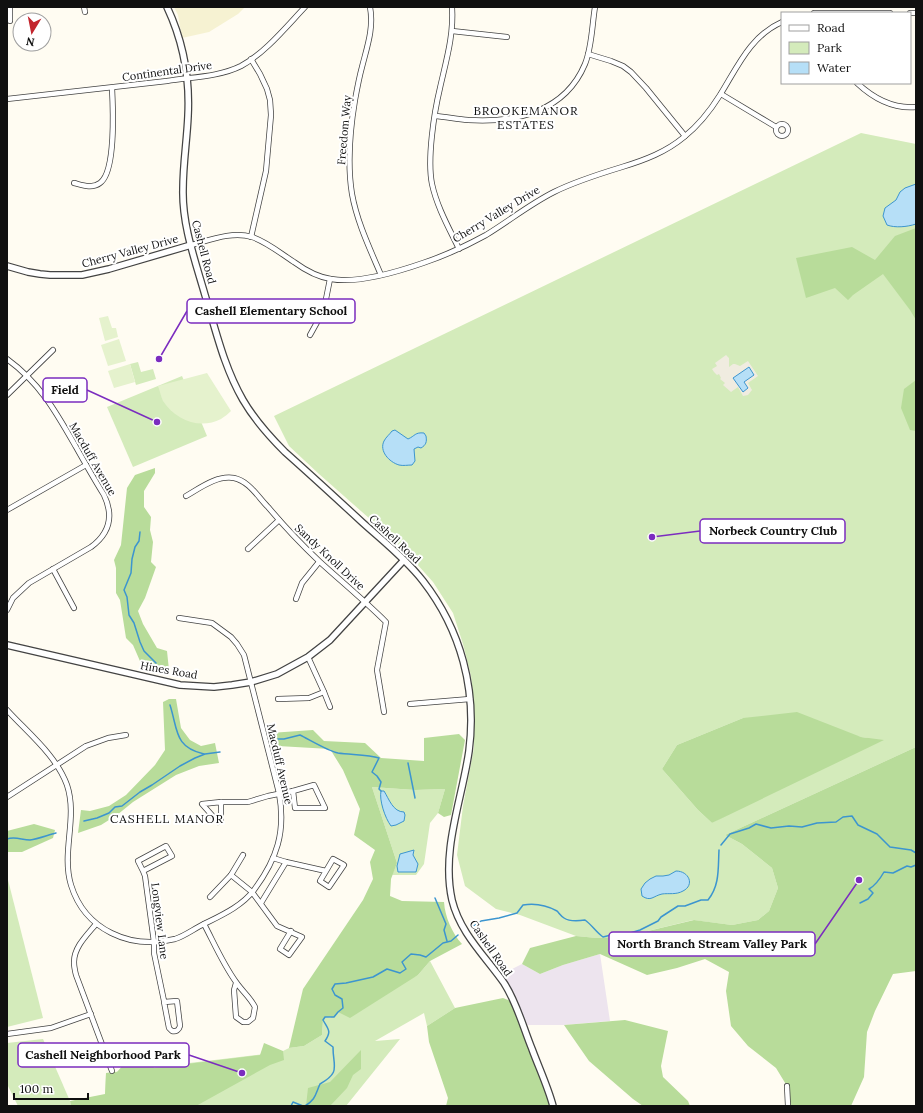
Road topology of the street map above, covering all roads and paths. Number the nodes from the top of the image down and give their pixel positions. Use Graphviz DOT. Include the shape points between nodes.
graph roads {
  1 [pos="10,7"];
  2 [pos="167,7"];
  3 [pos="305,7"];
  4 [pos="370,7"];
  5 [pos="452,7"];
  6 [pos="595,7"];
  7 [pos="10,21"];
  8 [pos="781,23"];
  9 [pos="452,31"];
  10 [pos="507,37"];
  11 [pos="588,54"];
  12 [pos="252,60"];
  13 [pos="187,78"];
  14 [pos="858,84"];
  15 [pos="112,88"];
  16 [pos="720,94"];
  17 [pos="7,100"];
  18 [pos="916,107"];
  19 [pos="435,116"];
  20 [pos="776,127"];
  21 [pos="685,136"];
  22 [pos="74,183"];
  23 [pos="251,237"];
  24 [pos="190,245"];
  25 [pos="459,249"];
  26 [pos="7,266"];
  27 [pos="381,275"];
  28 [pos="330,279"];
  29 [pos="310,335"];
  30 [pos="53,350"];
  31 [pos="7,359"];
  32 [pos="27,376"];
  33 [pos="7,395"];
  34 [pos="86,465"];
  35 [pos="186,496"];
  36 [pos="7,510"];
  37 [pos="279,520"];
  38 [pos="248,550"];
  39 [pos="404,560"];
  40 [pos="320,562"];
  41 [pos="53,569"];
  42 [pos="296,600"];
  43 [pos="366,601"];
  44 [pos="74,608"];
  45 [pos="7,610"];
  46 [pos="179,618"];
  47 [pos="7,645"];
  48 [pos="308,657"];
  49 [pos="251,682"];
  50 [pos="324,692"];
  51 [pos="278,699"];
  52 [pos="470,699"];
  53 [pos="410,704"];
  54 [pos="330,707"];
  55 [pos="7,710"];
  56 [pos="384,712"];
  57 [pos="126,735"];
  58 [pos="57,765"];
  59 [pos="293,791"];
  60 [pos="280,793"];
  61 [pos="7,797"];
  62 [pos="221,802"];
  63 [pos="243,855"];
  64 [pos="273,858"];
  65 [pos="286,862"];
  66 [pos="143,871"];
  67 [pos="326,871"];
  68 [pos="231,875"];
  69 [pos="252,892"];
  70 [pos="210,897"];
  71 [pos="261,902"];
  72 [pos="96,924"];
  73 [pos="204,924"];
  74 [pos="291,931"];
  75 [pos="154,942"];
  76 [pos="236,983"];
  77 [pos="164,1002"];
  78 [pos="91,1014"];
  79 [pos="7,1034"];
  80 [pos="112,1071"];
  81 [pos="787,1086"];
  82 [pos="553,1106"];
  83 [pos="788,1106"];
  1 -- 7 [label="street"];
  2 -- 13 [label="street, Cashell Road" via="181,45"];
  3 -- 12 [label="street, Continental Drive"];
  4 -- 27 [label="street, Freedom Way" via="371,31 355,100 349,168 358,217"];
  5 -- 9 [label="street"];
  6 -- 11 [label="street"];
  8 -- 16 [label="street, Cherry Valley Drive" via="760,36 746,51"];
  9 -- 10 [label="street"];
  9 -- 19 [label="street"];
  11 -- 19 [label="street" via="579,77 570,90 539,112 487,120"];
  11 -- 21 [label="street" via="623,66 631,72"];
  12 -- 13 [label="street, Continental Drive" via="230,71"];
  12 -- 23 [label="street" via="267,89 271,123 266,171"];
  13 -- 15 [label="street, Continental Drive"];
  13 -- 24 [label="street, Cashell Road" via="188,116 183,189 184,214"];
  14 -- 18 [label="street" via="867,93 885,103"];
  15 -- 17 [label="street, Continental Drive"];
  15 -- 22 [label="street" via="113,122 106,177 98,185 90,187"];
  16 -- 20 [label="street"];
  16 -- 21 [label="street, Cherry Valley Drive" via="704,118"];
  19 -- 25 [label="street" via="430,160 432,184"];
  21 -- 25 [label="street, Cherry Valley Drive" via="651,157 552,193"];
  23 -- 24 [label="street, Cherry Valley Drive" via="228,236"];
  23 -- 28 [label="street, Cherry Valley Drive" via="271,246 309,272"];
  24 -- 26 [label="street, Cherry Valley Drive" via="82,275 45,275"];
  24 -- 39 [label="street, Cashell Road" via="220,346 243,401 264,430 285,452"];
  25 -- 27 [label="street, Cherry Valley Drive" via="422,264"];
  27 -- 28 [label="street, Cherry Valley Drive" via="342,281"];
  28 -- 29 [label="street" via="325,304"];
  30 -- 32 [label="street"];
  31 -- 32 [label="street, Macduff Avenue"];
  32 -- 33 [label="street"];
  32 -- 34 [label="street, Macduff Avenue" via="53,408"];
  34 -- 36 [label="street"];
  34 -- 41 [label="street, Macduff Avenue" via="108,505 108,526 100,540"];
  35 -- 37 [label="street, Sandy Knoll Drive" via="214,480 234,478 250,488"];
  37 -- 38 [label="street"];
  37 -- 40 [label="street, Sandy Knoll Drive"];
  39 -- 43 [label="street, Hines Road"];
  39 -- 52 [label="street, Cashell Road" via="422,580 452,629 462,654"];
  40 -- 42 [label="street" via="302,583"];
  40 -- 43 [label="street, Sandy Knoll Drive"];
  41 -- 44 [label="street"];
  41 -- 45 [label="street, Macduff Avenue" via="22,589 13,598"];
  43 -- 48 [label="street, Hines Road" via="330,640"];
  43 -- 56 [label="street, Sandy Knoll Drive" via="386,622 377,670"];
  46 -- 49 [label="street, Macduff Avenue" via="212,623 231,637 244,655"];
  47 -- 49 [label="street, Hines Road" via="180,684 214,687"];
  48 -- 49 [label="street, Hines Road" via="277,674"];
  48 -- 50 [label="street"];
  49 -- 60 [label="street, Macduff Avenue"];
  50 -- 51 [label="street" via="309,698"];
  50 -- 54 [label="street"];
  52 -- 53 [label="street"];
  52 -- 82 [label="street, Cashell Road" via="470,747 449,859 452,900 468,936 505,984"];
  55 -- 58 [label="street, Macduff Avenue"];
  57 -- 58 [label="street" via="86,746"];
  58 -- 61 [label="street"];
  58 -- 72 [label="street, Macduff Avenue" via="67,785 71,803 68,861 71,883 79,905"];
  59 -- 59 [label="street" via="295,808 325,808 314,785"];
  59 -- 60 [label="street"];
  60 -- 62 [label="street" via="248,802"];
  60 -- 64 [label="street, Macduff Avenue" via="282,821"];
  62 -- 62 [label="street" via="202,804 218,822 221,819"];
  63 -- 68 [label="street"];
  64 -- 65 [label="street"];
  64 -- 69 [label="street, Macduff Avenue"];
  65 -- 67 [label="street"];
  65 -- 71 [label="street"];
  66 -- 66 [label="street, Longview Lane" via="138,861 166,846 172,856"];
  66 -- 75 [label="street, Longview Lane" via="146,876"];
  67 -- 67 [label="street" via="320,881 329,887 344,865 333,859"];
  68 -- 69 [label="street"];
  68 -- 70 [label="street"];
  69 -- 71 [label="street"];
  69 -- 73 [label="street, Macduff Avenue" via="232,909"];
  71 -- 74 [label="street" via="277,926"];
  72 -- 75 [label="street, Macduff Avenue" via="122,938"];
  72 -- 78 [label="street" via="78,946 74,963"];
  73 -- 75 [label="street, Macduff Avenue" via="176,939"];
  73 -- 76 [label="street"];
  74 -- 74 [label="street" via="302,937 289,955 280,950"];
  75 -- 77 [label="street, Longview Lane" via="154,956"];
  76 -- 76 [label="street" via="236,1014 239,1020 248,1022 253,1018 255,1007"];
  77 -- 77 [label="street, Longview Lane" via="176,1001 180,1026 176,1031 169,1028"];
  78 -- 79 [label="street" via="51,1028"];
  78 -- 80 [label="street"];
  81 -- 83 [label="street"];
}
